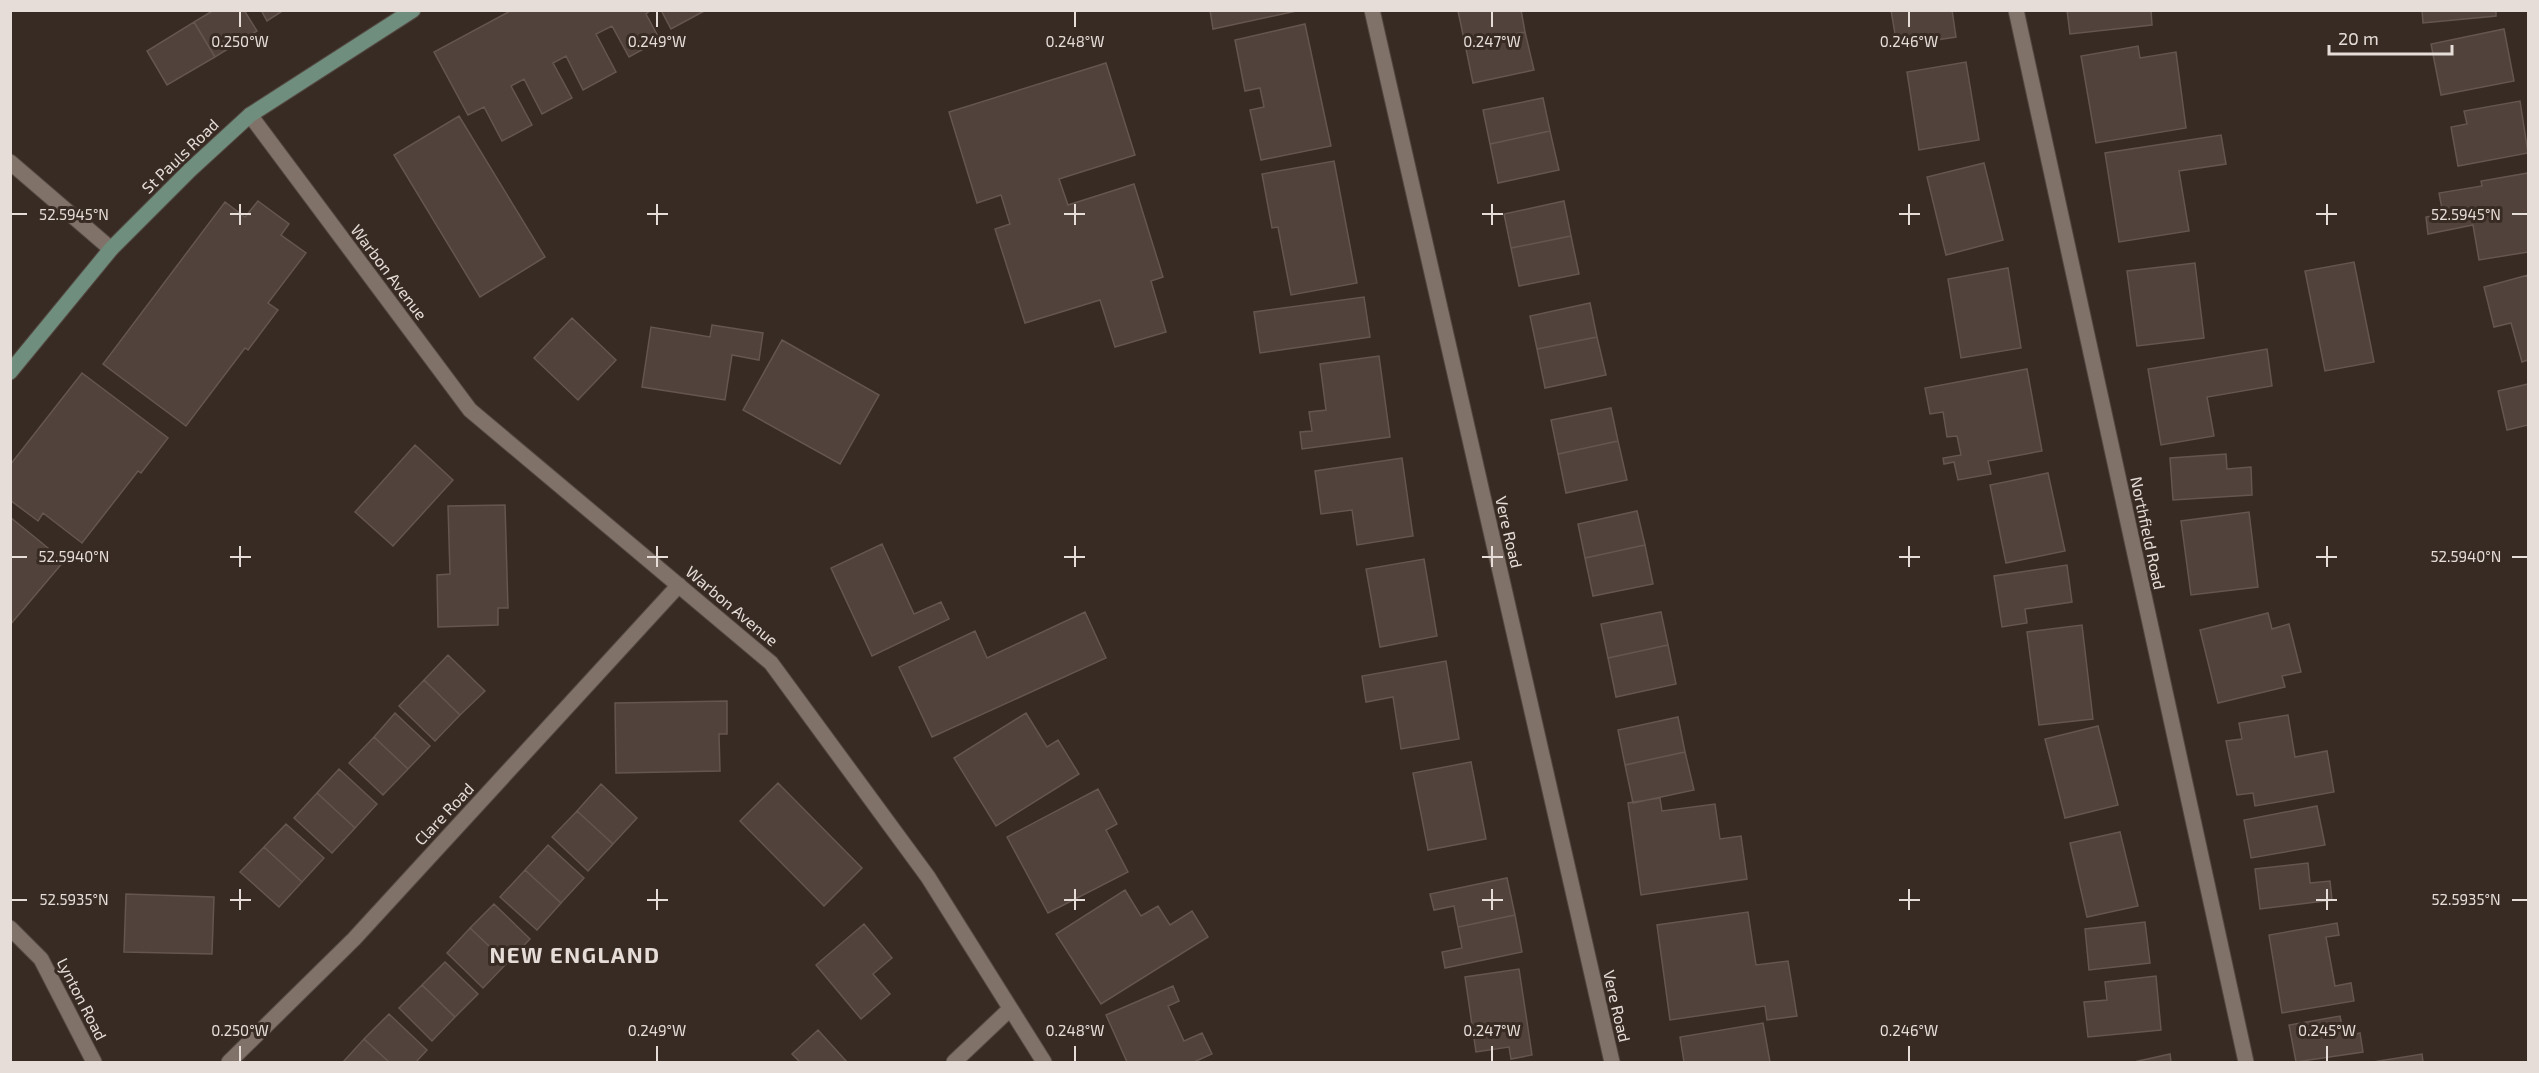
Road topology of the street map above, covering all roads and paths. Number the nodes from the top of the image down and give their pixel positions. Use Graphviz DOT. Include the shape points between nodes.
graph roads {
  1 [pos="413,10"];
  2 [pos="1372,10"];
  3 [pos="2016,10"];
  4 [pos="250,115"];
  5 [pos="10,162"];
  6 [pos="111,249"];
  7 [pos="10,372"];
  8 [pos="679,585"];
  9 [pos="10,928"];
  10 [pos="1010,1009"];
  11 [pos="94,1062"];
  12 [pos="229,1062"];
  13 [pos="954,1062"];
  14 [pos="1044,1062"];
  15 [pos="1612,1062"];
  16 [pos="2246,1062"];
  1 -- 4 [label="street, St Pauls Road"];
  2 -- 15 [label="street, Vere Road"];
  3 -- 16 [label="street, Northfield Road"];
  4 -- 6 [label="street, St Pauls Road"];
  4 -- 8 [label="street, Warbon Avenue" via="470,410"];
  5 -- 6 [label="street"];
  6 -- 7 [label="street, St Pauls Road"];
  8 -- 10 [label="street, Warbon Avenue" via="771,663 928,877"];
  8 -- 12 [label="street, Clare Road" via="354,939"];
  9 -- 11 [label="street, Lynton Road" via="41,959"];
  10 -- 13 [label="street"];
  10 -- 14 [label="street, Warbon Avenue"];
}
